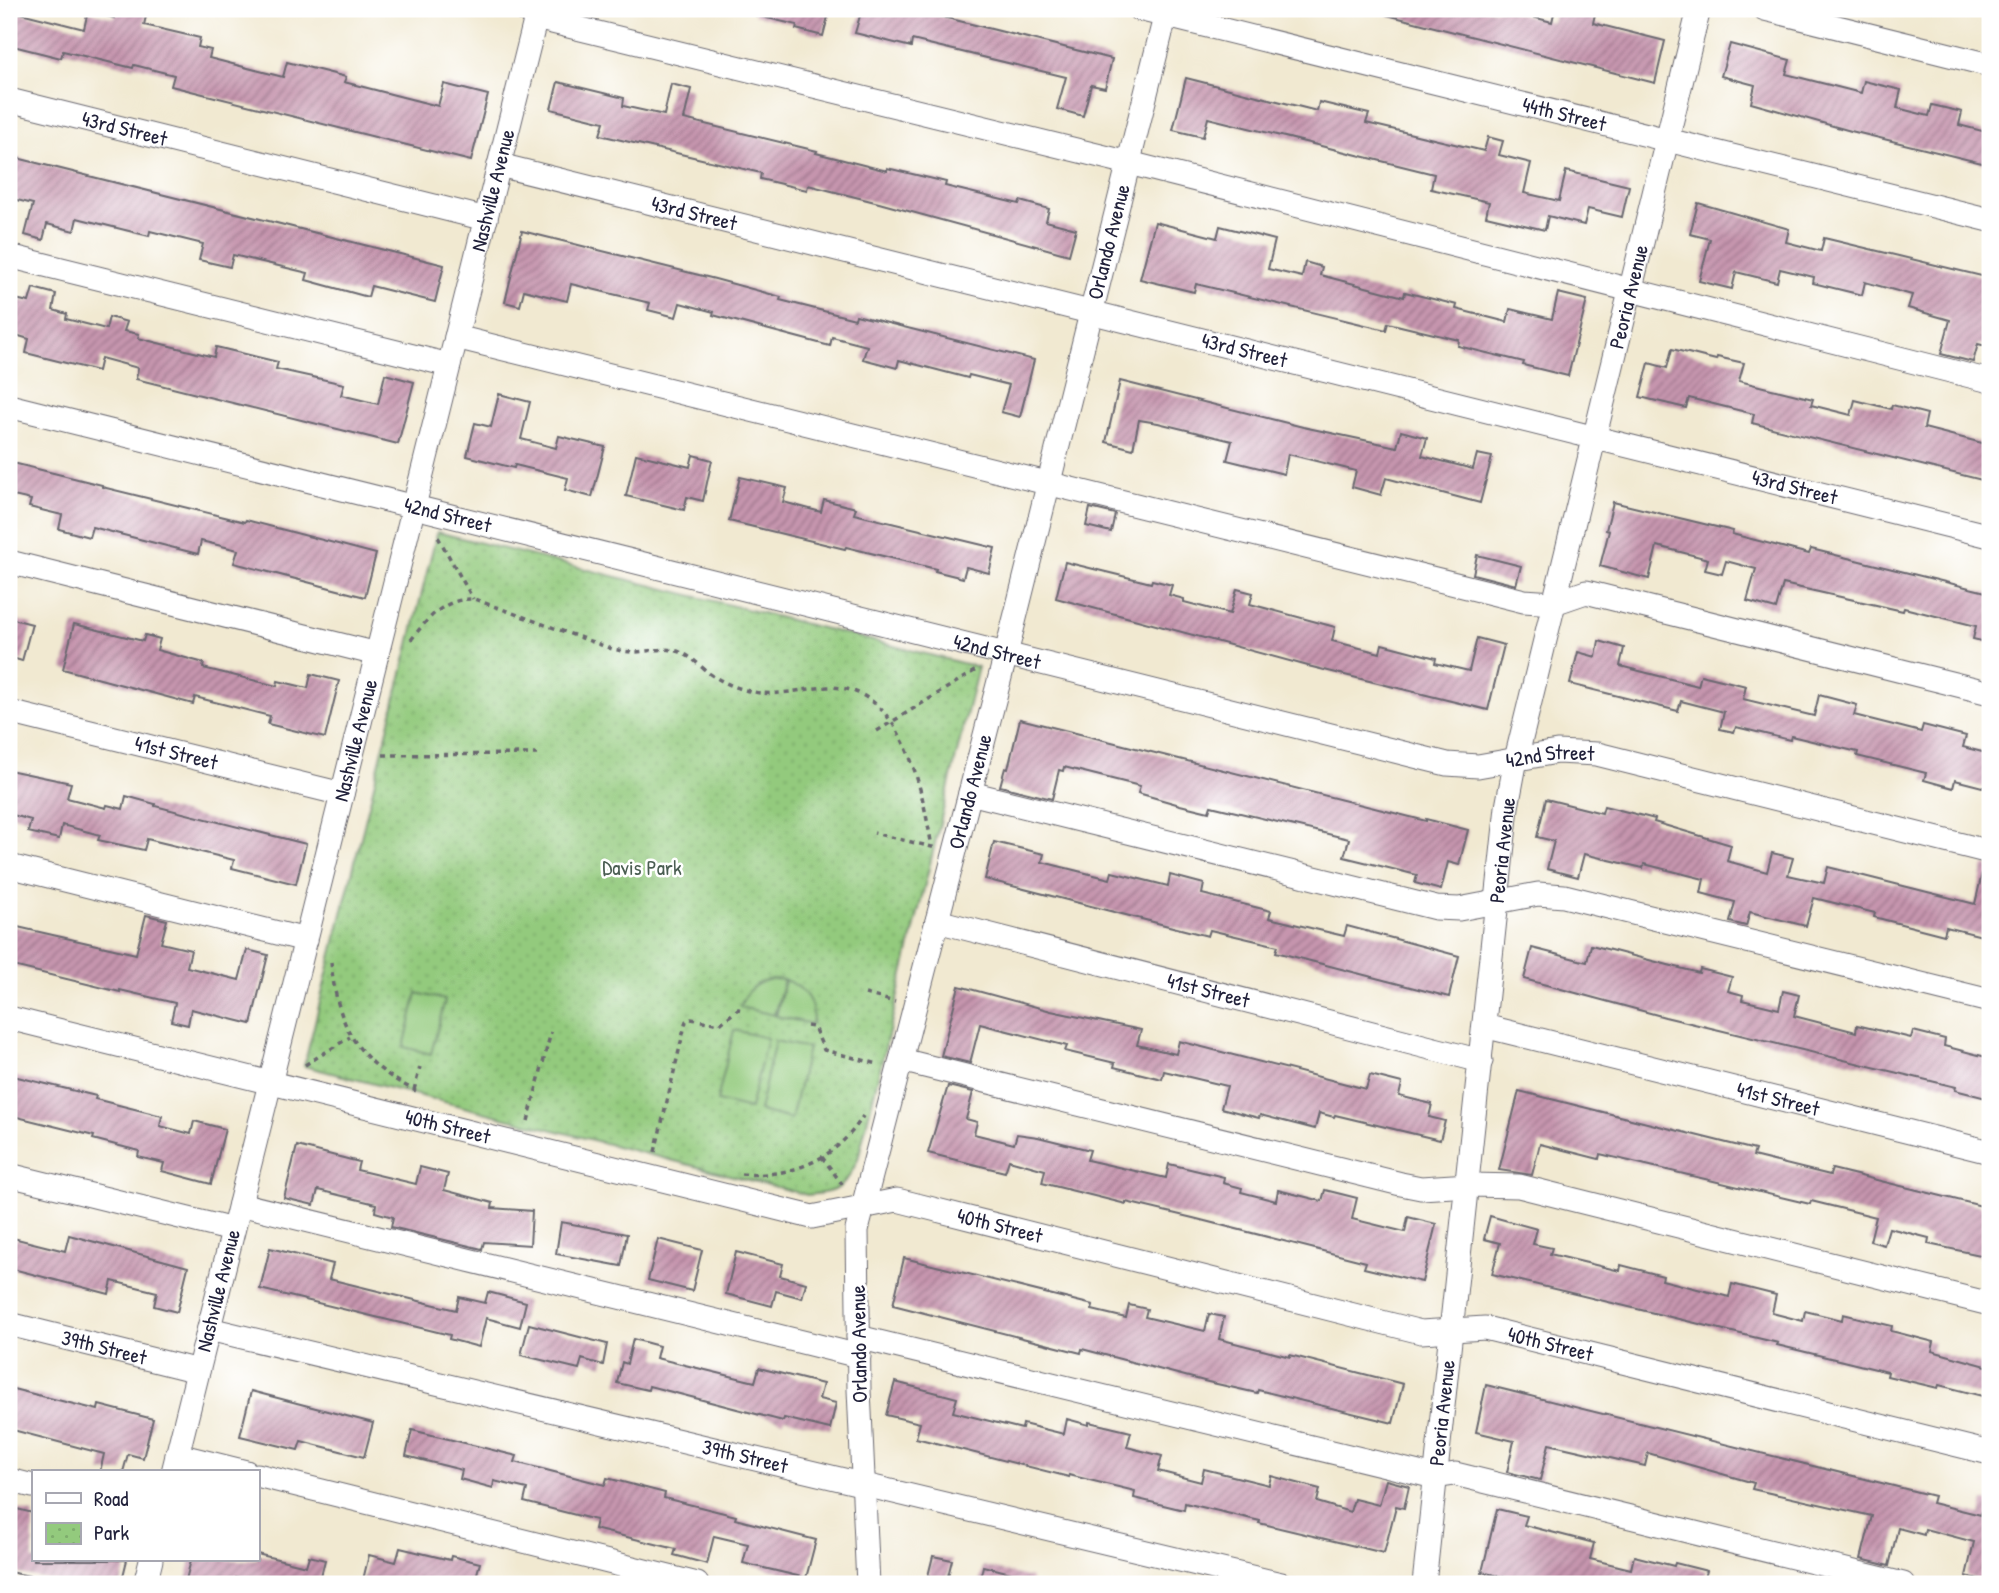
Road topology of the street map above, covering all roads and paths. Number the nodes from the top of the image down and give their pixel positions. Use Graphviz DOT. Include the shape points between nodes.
graph roads {
  1 [pos="1139,9"];
  2 [pos="1699,9"];
  3 [pos="1765,9"];
  4 [pos="533,12"];
  5 [pos="1166,12"];
  6 [pos="1990,65"];
  7 [pos="9,100"];
  8 [pos="1667,140"];
  9 [pos="1129,163"];
  10 [pos="499,165"];
  11 [pos="486,219"];
  12 [pos="1990,220"];
  13 [pos="9,256"];
  14 [pos="1630,291"];
  15 [pos="1091,312"];
  16 [pos="456,337"];
  17 [pos="449,365"];
  18 [pos="1990,381"];
  19 [pos="9,406"];
  20 [pos="1594,437"];
  21 [pos="1048,484"];
  22 [pos="414,508"];
  23 [pos="1990,536"];
  24 [pos="438,537"];
  25 [pos="9,562"];
  26 [pos="474,599"];
  27 [pos="1554,603"];
  28 [pos="411,640"];
  29 [pos="377,654"];
  30 [pos="1006,654"];
  31 [pos="976,670"];
  32 [pos="1990,693"];
  33 [pos="9,712"];
  34 [pos="892,722"];
  35 [pos="877,731"];
  36 [pos="537,754"];
  37 [pos="383,755"];
  38 [pos="1516,759"];
  39 [pos="970,793"];
  40 [pos="342,794"];
  41 [pos="874,833"];
  42 [pos="1990,852"];
  43 [pos="9,866"];
  44 [pos="1498,902"];
  45 [pos="937,921"];
  46 [pos="306,940"];
  47 [pos="331,962"];
  48 [pos="864,994"];
  49 [pos="1990,1001"];
  50 [pos="895,1002"];
  51 [pos="743,1010"];
  52 [pos="9,1018"];
  53 [pos="807,1026"];
  54 [pos="1484,1026"];
  55 [pos="551,1032"];
  56 [pos="350,1037"];
  57 [pos="1480,1061"];
  58 [pos="891,1062"];
  59 [pos="305,1065"];
  60 [pos="420,1067"];
  61 [pos="270,1083"];
  62 [pos="868,1108"];
  63 [pos="528,1121"];
  64 [pos="654,1152"];
  65 [pos="1990,1152"];
  66 [pos="822,1157"];
  67 [pos="741,1174"];
  68 [pos="9,1175"];
  69 [pos="842,1184"];
  70 [pos="1468,1185"];
  71 [pos="240,1204"];
  72 [pos="863,1205"];
  73 [pos="233,1230"];
  74 [pos="1990,1304"];
  75 [pos="9,1324"];
  76 [pos="208,1329"];
  77 [pos="1453,1331"];
  78 [pos="859,1347"];
  79 [pos="198,1371"];
  80 [pos="1990,1452"];
  81 [pos="175,1464"];
  82 [pos="228,1470"];
  83 [pos="259,1475"];
  84 [pos="1435,1477"];
  85 [pos="9,1480"];
  86 [pos="863,1485"];
  87 [pos="32,1486"];
  88 [pos="150,1562"];
  89 [pos="145,1584"];
  90 [pos="697,1584"];
  91 [pos="868,1584"];
  92 [pos="1281,1584"];
  93 [pos="1424,1584"];
  94 [pos="1903,1584"];
  1 -- 5 [label="street, 44th Street"];
  2 -- 8 [label="street, Peoria Avenue"];
  3 -- 6 [label="street"];
  4 -- 9 [label="street"];
  4 -- 10 [label="street, Nashville Avenue"];
  5 -- 8 [label="street, 44th Street"];
  5 -- 9 [label="street, Orlando Avenue"];
  7 -- 11 [label="street, 43rd Street"];
  8 -- 12 [label="street, 44th Street"];
  8 -- 14 [label="street, Peoria Avenue"];
  9 -- 14 [label="street"];
  9 -- 15 [label="street, Orlando Avenue"];
  10 -- 11 [label="street, Nashville Avenue"];
  10 -- 15 [label="street, 43rd Street"];
  11 -- 16 [label="street, Nashville Avenue"];
  13 -- 17 [label="street"];
  14 -- 18 [label="street"];
  14 -- 20 [label="street, Peoria Avenue"];
  15 -- 20 [label="street, 43rd Street"];
  15 -- 21 [label="street, Orlando Avenue"];
  16 -- 17 [label="street, Nashville Avenue"];
  16 -- 21 [label="street"];
  17 -- 22 [label="street, Nashville Avenue"];
  19 -- 22 [label="street, 42nd Street"];
  20 -- 23 [label="street, 43rd Street"];
  20 -- 27 [label="street, Peoria Avenue"];
  21 -- 27 [label="street" via="1524,601"];
  21 -- 30 [label="street, Orlando Avenue"];
  22 -- 29 [label="street, Nashville Avenue"];
  22 -- 30 [label="street, 42nd Street"];
  24 -- 26 [label="path"];
  25 -- 29 [label="street"];
  26 -- 28 [label="path" via="445,605"];
  26 -- 34 [label="path" via="612,649 683,653 742,690 771,694 829,687 847,690 881,708"];
  27 -- 32 [label="street" via="1586,592"];
  27 -- 38 [label="street, Peoria Avenue"];
  29 -- 40 [label="street, Nashville Avenue"];
  30 -- 38 [label="street, 42nd Street" via="1447,764 1478,766"];
  30 -- 39 [label="street, Orlando Avenue"];
  31 -- 34 [label="path"];
  33 -- 40 [label="street, 41st Street"];
  34 -- 35 [label="path"];
  34 -- 41 [label="path" via="912,764 932,847"];
  36 -- 37 [label="path"];
  38 -- 42 [label="street, 42nd Street" via="1558,752 1597,754"];
  38 -- 44 [label="street, Peoria Avenue"];
  39 -- 44 [label="street" via="1436,908"];
  39 -- 45 [label="street, Orlando Avenue"];
  40 -- 46 [label="street, Nashville Avenue"];
  43 -- 46 [label="street"];
  44 -- 49 [label="street" via="1538,894 1564,897"];
  44 -- 54 [label="street, Peoria Avenue"];
  45 -- 57 [label="street, 41st Street"];
  45 -- 58 [label="street, Orlando Avenue"];
  46 -- 61 [label="street, Nashville Avenue"];
  47 -- 56 [label="path" via="335,997"];
  48 -- 50 [label="path"];
  51 -- 64 [label="path" via="720,1024 686,1021"];
  52 -- 61 [label="street, 40th Street"];
  53 -- 58 [label="path" via="814,1027 824,1050"];
  54 -- 57 [label="street, Peoria Avenue"];
  54 -- 65 [label="street, 41st Street"];
  55 -- 63 [label="path"];
  56 -- 59 [label="path"];
  56 -- 60 [label="path" via="377,1068 415,1091"];
  57 -- 70 [label="street, Peoria Avenue"];
  58 -- 70 [label="street" via="1401,1184 1421,1188"];
  58 -- 72 [label="street, Orlando Avenue"];
  61 -- 71 [label="street, Nashville Avenue"];
  61 -- 72 [label="street, 40th Street" via="812,1217"];
  62 -- 66 [label="path" via="855,1129"];
  66 -- 67 [label="path" via="801,1169 778,1174"];
  66 -- 69 [label="path"];
  68 -- 73 [label="street"];
  70 -- 74 [label="street" via="1519,1186"];
  70 -- 77 [label="street, Peoria Avenue"];
  71 -- 73 [label="street, Nashville Avenue"];
  71 -- 78 [label="street"];
  72 -- 77 [label="street, 40th Street" via="897,1200 1421,1332"];
  72 -- 78 [label="street, Orlando Avenue" via="857,1230"];
  73 -- 76 [label="street, Nashville Avenue"];
  75 -- 79 [label="street, 39th Street"];
  76 -- 79 [label="street, Nashville Avenue"];
  76 -- 86 [label="street, 39th Street"];
  77 -- 80 [label="street, 40th Street" via="1485,1328"];
  77 -- 84 [label="street, Peoria Avenue"];
  78 -- 84 [label="street"];
  78 -- 86 [label="street, Orlando Avenue"];
  79 -- 81 [label="street, Nashville Avenue"];
  81 -- 82 [label="street"];
  83 -- 90 [label="street"];
  84 -- 93 [label="street, Peoria Avenue"];
  84 -- 94 [label="street" via="1455,1474"];
  85 -- 87 [label="street"];
  86 -- 91 [label="street, Orlando Avenue"];
  86 -- 92 [label="street, 39th Street"];
  88 -- 89 [label="street"];
}
